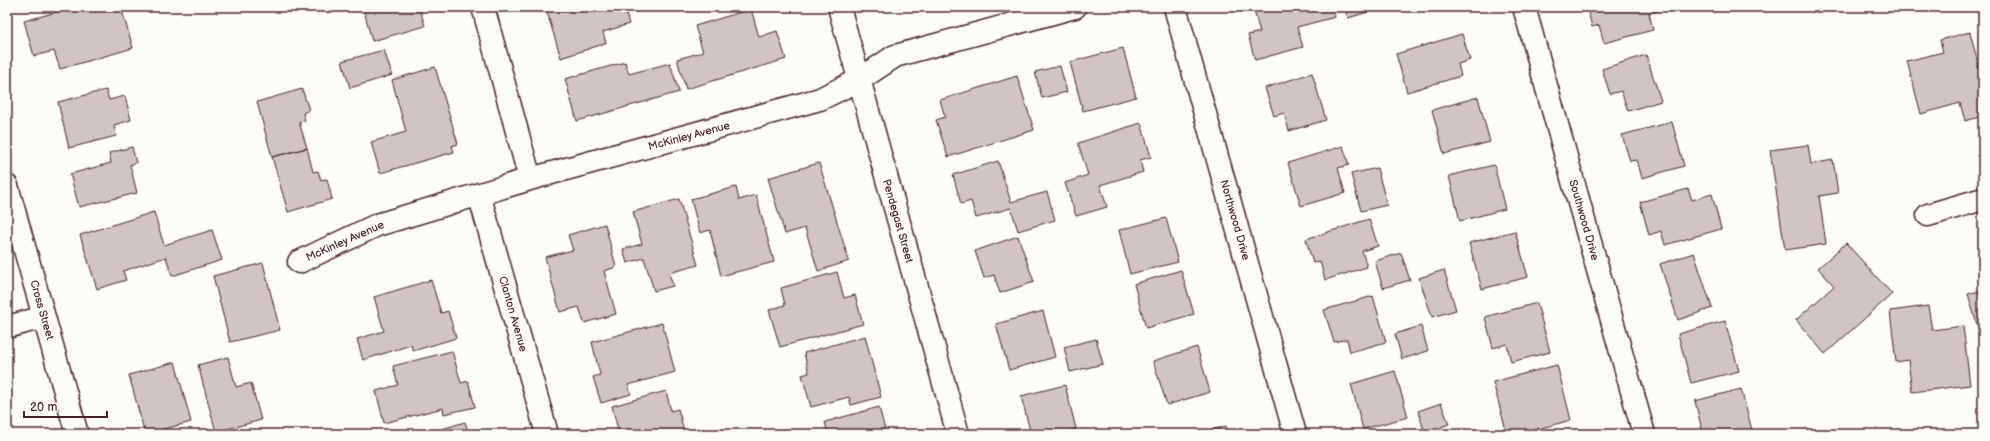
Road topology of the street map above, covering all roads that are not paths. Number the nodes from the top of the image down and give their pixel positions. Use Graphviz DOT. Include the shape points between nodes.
graph roads {
  1 [pos="483,7"];
  2 [pos="839,7"];
  3 [pos="1075,7"];
  4 [pos="1175,7"];
  5 [pos="1524,7"];
  6 [pos="859,80"];
  7 [pos="530,179"];
  8 [pos="7,186"];
  9 [pos="479,194"];
  10 [pos="1983,199"];
  11 [pos="1928,215"];
  12 [pos="299,262"];
  13 [pos="44,317"];
  14 [pos="7,327"];
  15 [pos="77,434"];
  16 [pos="547,434"];
  17 [pos="958,434"];
  18 [pos="1295,434"];
  19 [pos="1644,434"];
  1 -- 7 [label="street"];
  2 -- 6 [label="street, Pendegast Street"];
  3 -- 6 [label="street, McKinley Avenue" via="895,56"];
  4 -- 18 [label="street, Northwood Drive"];
  5 -- 19 [label="street, Southwood Drive"];
  6 -- 7 [label="street, McKinley Avenue" via="820,99"];
  6 -- 17 [label="street, Pendegast Street"];
  7 -- 9 [label="street, McKinley Avenue"];
  8 -- 13 [label="street, Cross Street"];
  9 -- 12 [label="street, McKinley Avenue" via="377,225"];
  9 -- 16 [label="street, Clanton Avenue"];
  10 -- 11 [label="street"];
  13 -- 14 [label="street"];
  13 -- 15 [label="street, Cross Street"];
}
